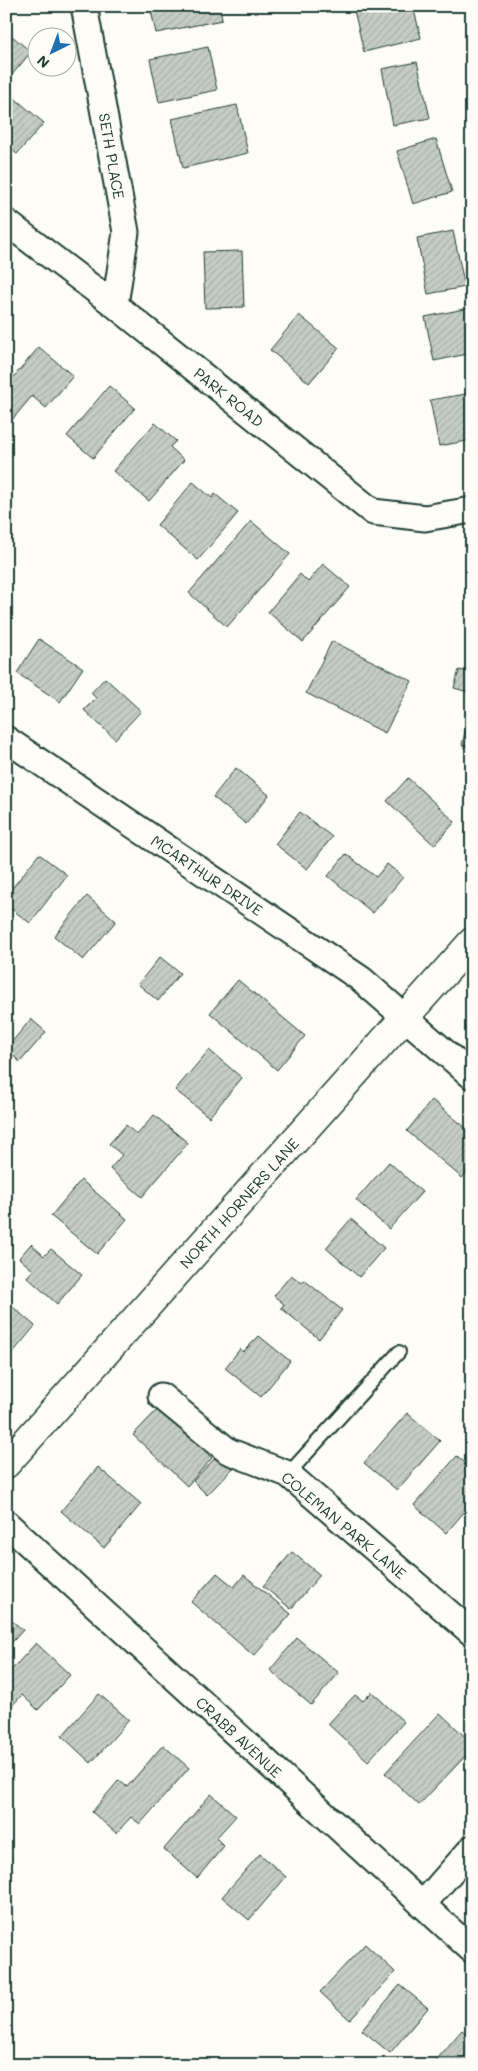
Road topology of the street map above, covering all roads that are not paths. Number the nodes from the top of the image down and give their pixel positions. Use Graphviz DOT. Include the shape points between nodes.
graph roads {
  1 [pos="84,6"];
  2 [pos="6,222"];
  3 [pos="116,306"];
  4 [pos="472,510"];
  5 [pos="6,739"];
  6 [pos="472,942"];
  7 [pos="404,1018"];
  8 [pos="472,1076"];
  9 [pos="399,1352"];
  10 [pos="161,1396"];
  11 [pos="6,1464"];
  12 [pos="288,1474"];
  13 [pos="6,1523"];
  14 [pos="472,1633"];
  15 [pos="472,1848"];
  16 [pos="422,1906"];
  17 [pos="472,1950"];
  1 -- 3 [label="street, SETH PLACE" via="126,232"];
  2 -- 3 [label="street, PARK ROAD"];
  3 -- 4 [label="street, PARK ROAD" via="372,512 425,518"];
  5 -- 7 [label="street, MCARTHUR DRIVE" via="361,979"];
  6 -- 7 [label="street, NORTH HORNERS LANE"];
  7 -- 8 [label="street, MCARTHUR DRIVE"];
  7 -- 11 [label="street, NORTH HORNERS LANE"];
  9 -- 12 [label="lane"];
  10 -- 12 [label="street, COLEMAN PARK LANE" via="228,1451"];
  12 -- 14 [label="street, COLEMAN PARK LANE"];
  13 -- 16 [label="street, CRABB AVENUE"];
  15 -- 16 [label="street"];
  16 -- 17 [label="street, CRABB AVENUE"];
}
